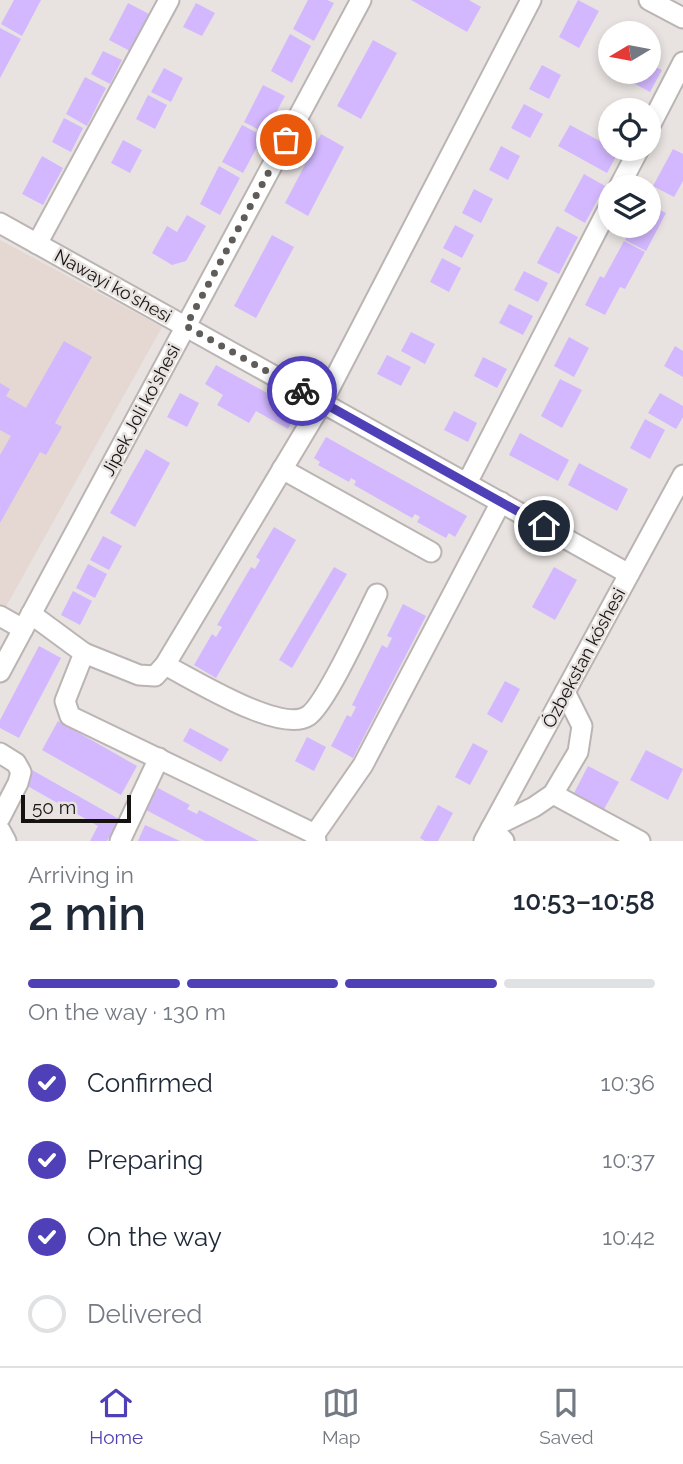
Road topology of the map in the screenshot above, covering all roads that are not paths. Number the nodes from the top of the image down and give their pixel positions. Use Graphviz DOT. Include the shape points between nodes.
graph roads {
  1 [pos="169,0"];
  2 [pos="361,0"];
  3 [pos="530,0"];
  4 [pos="649,0"];
  5 [pos="683,18"];
  6 [pos="683,62"];
  7 [pos="661,105"];
  8 [pos="0,223"];
  9 [pos="598,228"];
  10 [pos="37,244"];
  11 [pos="186,326"];
  12 [pos="322,402"];
  13 [pos="282,469"];
  14 [pos="683,475"];
  15 [pos="467,483"];
  16 [pos="500,502"];
  17 [pos="431,552"];
  18 [pos="629,574"];
  19 [pos="377,594"];
  20 [pos="0,617"];
  21 [pos="27,621"];
  22 [pos="85,653"];
  23 [pos="165,665"];
  24 [pos="0,672"];
  25 [pos="565,692"];
  26 [pos="0,753"];
  27 [pos="159,758"];
  28 [pos="553,794"];
  29 [pos="0,818"];
  30 [pos="0,830"];
  31 [pos="316,837"];
  32 [pos="493,837"];
  33 [pos="6,841"];
  34 [pos="120,841"];
  35 [pos="640,841"];
  1 -- 10 [label="street"];
  2 -- 11 [label="street, Jipek Joli ko'shesi"];
  3 -- 12 [label="street"];
  4 -- 5 [label="street"];
  6 -- 7 [label="street"];
  8 -- 10 [label="street, Nawayi ko'shesi"];
  9 -- 15 [label="street"];
  10 -- 11 [label="street, Nawayi ko'shesi"];
  11 -- 12 [label="street, Nawayi ko'shesi"];
  11 -- 21 [label="street, Jipek Joli ko'shesi"];
  12 -- 13 [label="street"];
  12 -- 15 [label="street, Nawayi ko'shesi"];
  13 -- 17 [label="street"];
  13 -- 23 [label="street"];
  14 -- 18 [label="street, Ózbekstan kóshesi"];
  15 -- 16 [label="street, Nawayi ko'shesi"];
  16 -- 18 [label="street, Nawayi ko'shesi"];
  16 -- 31 [label="street" via="363,765"];
  18 -- 25 [label="street, Ózbekstan kóshesi"];
  19 -- 23 [label="street" via="323,699 308,716 284,720 248,708"];
  20 -- 21 [label="street"];
  21 -- 22 [label="street"];
  21 -- 24 [label="street, Jipek Joli ko'shesi"];
  22 -- 23 [label="street" via="139,675 155,676"];
  22 -- 27 [label="street" via="65,701 70,716"];
  25 -- 28 [label="street" via="582,726 578,752"];
  25 -- 32 [label="street, Ózbekstan kóshesi"];
  26 -- 29 [label="street" via="16,762 21,772"];
  27 -- 31 [label="street"];
  27 -- 34 [label="street"];
  28 -- 32 [label="street"];
  28 -- 35 [label="street"];
  30 -- 33 [label="street"];
}
